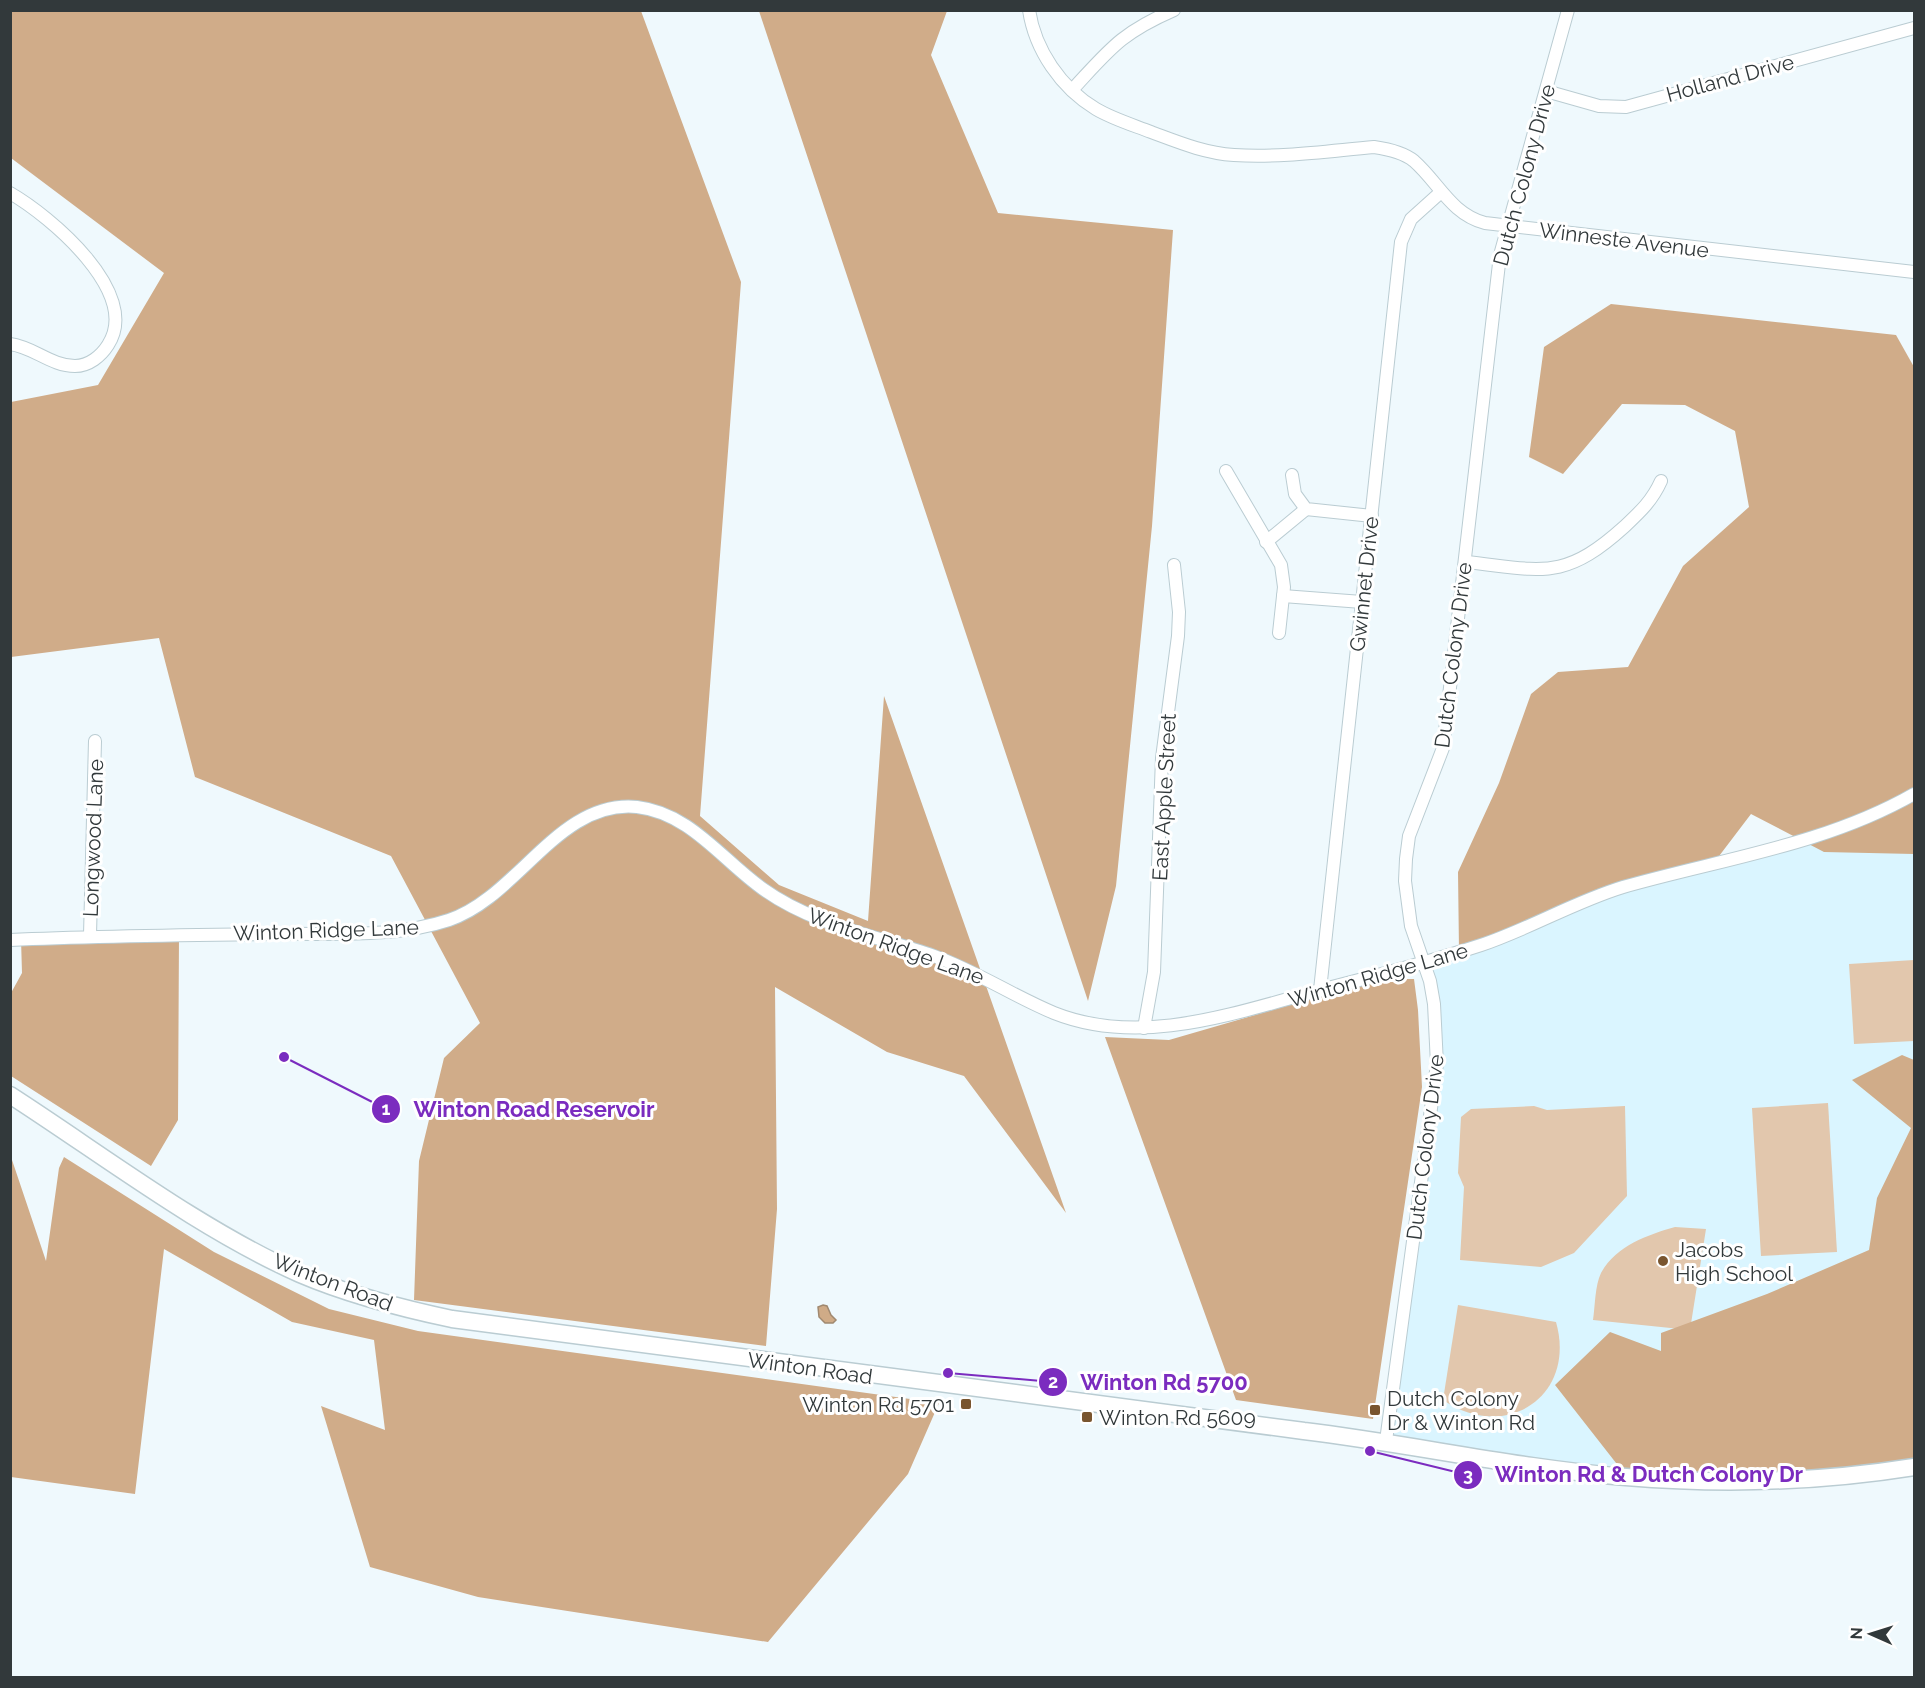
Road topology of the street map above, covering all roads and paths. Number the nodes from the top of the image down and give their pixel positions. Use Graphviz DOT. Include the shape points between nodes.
graph roads {
  1 [pos="1029,10"];
  2 [pos="1174,10"];
  3 [pos="1568,10"];
  4 [pos="1914,28"];
  5 [pos="1072,90"];
  6 [pos="1546,91"];
  7 [pos="1441,192"];
  8 [pos="10,193"];
  9 [pos="1508,226"];
  10 [pos="1914,273"];
  11 [pos="10,344"];
  12 [pos="1226,471"];
  13 [pos="1292,475"];
  14 [pos="1661,481"];
  15 [pos="1306,509"];
  16 [pos="1372,516"];
  17 [pos="1266,542"];
  18 [pos="1466,562"];
  19 [pos="1174,565"];
  20 [pos="1283,596"];
  21 [pos="1362,602"];
  22 [pos="1279,633"];
  23 [pos="96,741"];
  24 [pos="1914,794"];
  25 [pos="90,935"];
  26 [pos="10,940"];
  27 [pos="1423,961"];
  28 [pos="1320,990"];
  29 [pos="1144,1028"];
  30 [pos="10,1095"];
  31 [pos="1386,1441"];
  32 [pos="1914,1467"];
  1 -- 5 [label="street, Winneste Avenue" via="1040,47"];
  2 -- 5 [label="street" via="1116,41"];
  3 -- 6 [label="street, Dutch Colony Drive"];
  4 -- 6 [label="street, Holland Drive" via="1626,106 1599,106"];
  5 -- 7 [label="street, Winneste Avenue" via="1106,114 1208,152 1255,156 1388,149 1414,161"];
  6 -- 9 [label="street, Dutch Colony Drive"];
  7 -- 9 [label="street, Winneste Avenue" via="1467,216"];
  7 -- 16 [label="street, Gwinnet Drive" via="1411,219 1401,242"];
  8 -- 11 [label="street" via="45,215 93,266 115,308 116,324 113,338 102,354 76,366"];
  9 -- 10 [label="street, Winneste Avenue"];
  9 -- 18 [label="street, Dutch Colony Drive" via="1500,255 1484,373"];
  12 -- 17 [label="street"];
  13 -- 15 [label="street" via="1295,494"];
  14 -- 18 [label="street" via="1653,500 1600,548 1577,562 1537,569"];
  15 -- 16 [label="street"];
  15 -- 17 [label="street"];
  16 -- 21 [label="street, Gwinnet Drive"];
  17 -- 20 [label="street" via="1281,565"];
  18 -- 27 [label="street, Dutch Colony Drive" via="1443,748 1409,836 1406,859 1407,904"];
  19 -- 29 [label="street, East Apple Street" via="1178,636 1162,758 1154,972"];
  20 -- 21 [label="street"];
  20 -- 22 [label="street"];
  21 -- 28 [label="street, Gwinnet Drive"];
  23 -- 25 [label="street, Longwood Lane"];
  24 -- 27 [label="street, Winton Ridge Lane" via="1866,820 1812,838 1619,888 1481,945"];
  25 -- 26 [label="street, Winton Ridge Lane"];
  25 -- 29 [label="street, Winton Ridge Lane" via="368,933 424,927 480,905 582,819 608,808 637,807 681,821 765,891 806,914 950,962 1074,1020"];
  27 -- 28 [label="street, Winton Ridge Lane"];
  27 -- 31 [label="street, Dutch Colony Drive" via="1434,1004 1437,1064"];
  28 -- 29 [label="street, Winton Ridge Lane" via="1258,1010"];
  30 -- 31 [label="main road, Winton Road" via="212,1227 268,1258 340,1290 411,1311 946,1387"];
  31 -- 32 [label="main road, Winton Road" via="1570,1471 1684,1480 1794,1479"];
}
